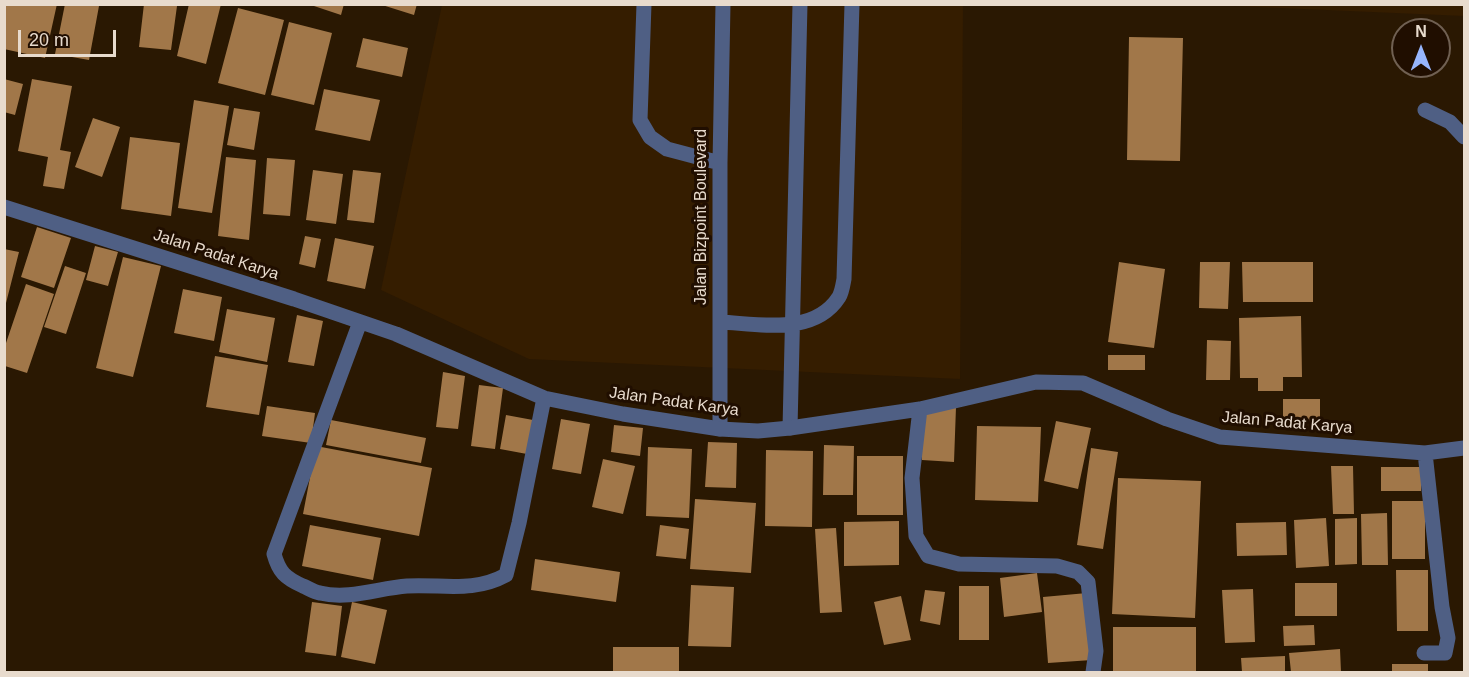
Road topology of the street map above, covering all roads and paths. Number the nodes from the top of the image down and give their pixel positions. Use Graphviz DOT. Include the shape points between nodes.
graph roads {
  1 [pos="644,4"];
  2 [pos="723,4"];
  3 [pos="800,4"];
  4 [pos="852,4"];
  5 [pos="1425,110"];
  6 [pos="1464,137"];
  7 [pos="720,163"];
  8 [pos="4,207"];
  9 [pos="360,322"];
  10 [pos="721,322"];
  11 [pos="792,325"];
  12 [pos="544,398"];
  13 [pos="920,409"];
  14 [pos="790,428"];
  15 [pos="720,429"];
  16 [pos="1464,448"];
  17 [pos="1425,453"];
  18 [pos="1424,653"];
  19 [pos="1093,672"];
  1 -- 7 [label="street" via="640,120 650,137 667,149"];
  2 -- 7 [label="street, Jalan Bizpoint Boulevard"];
  3 -- 11 [label="street"];
  4 -- 11 [label="street" via="844,279 839,297 818,317"];
  5 -- 6 [label="street" via="1450,122"];
  7 -- 10 [label="street, Jalan Bizpoint Boulevard"];
  8 -- 9 [label="street, Jalan Padat Karya"];
  9 -- 12 [label="street, Jalan Padat Karya"];
  9 -- 12 [label="street" via="274,554 279,570 320,593 348,594 407,586 456,588 491,583 506,575"];
  10 -- 11 [label="street"];
  10 -- 15 [label="street, Jalan Bizpoint Boulevard"];
  11 -- 14 [label="street"];
  12 -- 15 [label="street, Jalan Padat Karya"];
  13 -- 14 [label="street, Jalan Padat Karya"];
  13 -- 17 [label="street, Jalan Padat Karya" via="1036,382 1083,382 1167,419 1220,437"];
  13 -- 19 [label="street" via="912,478 916,536 928,556 959,564 1057,566 1078,572 1088,582 1096,651"];
  14 -- 15 [label="street, Jalan Padat Karya"];
  16 -- 17 [label="street, Jalan Padat Karya"];
  17 -- 18 [label="street" via="1448,638 1445,653"];
}
